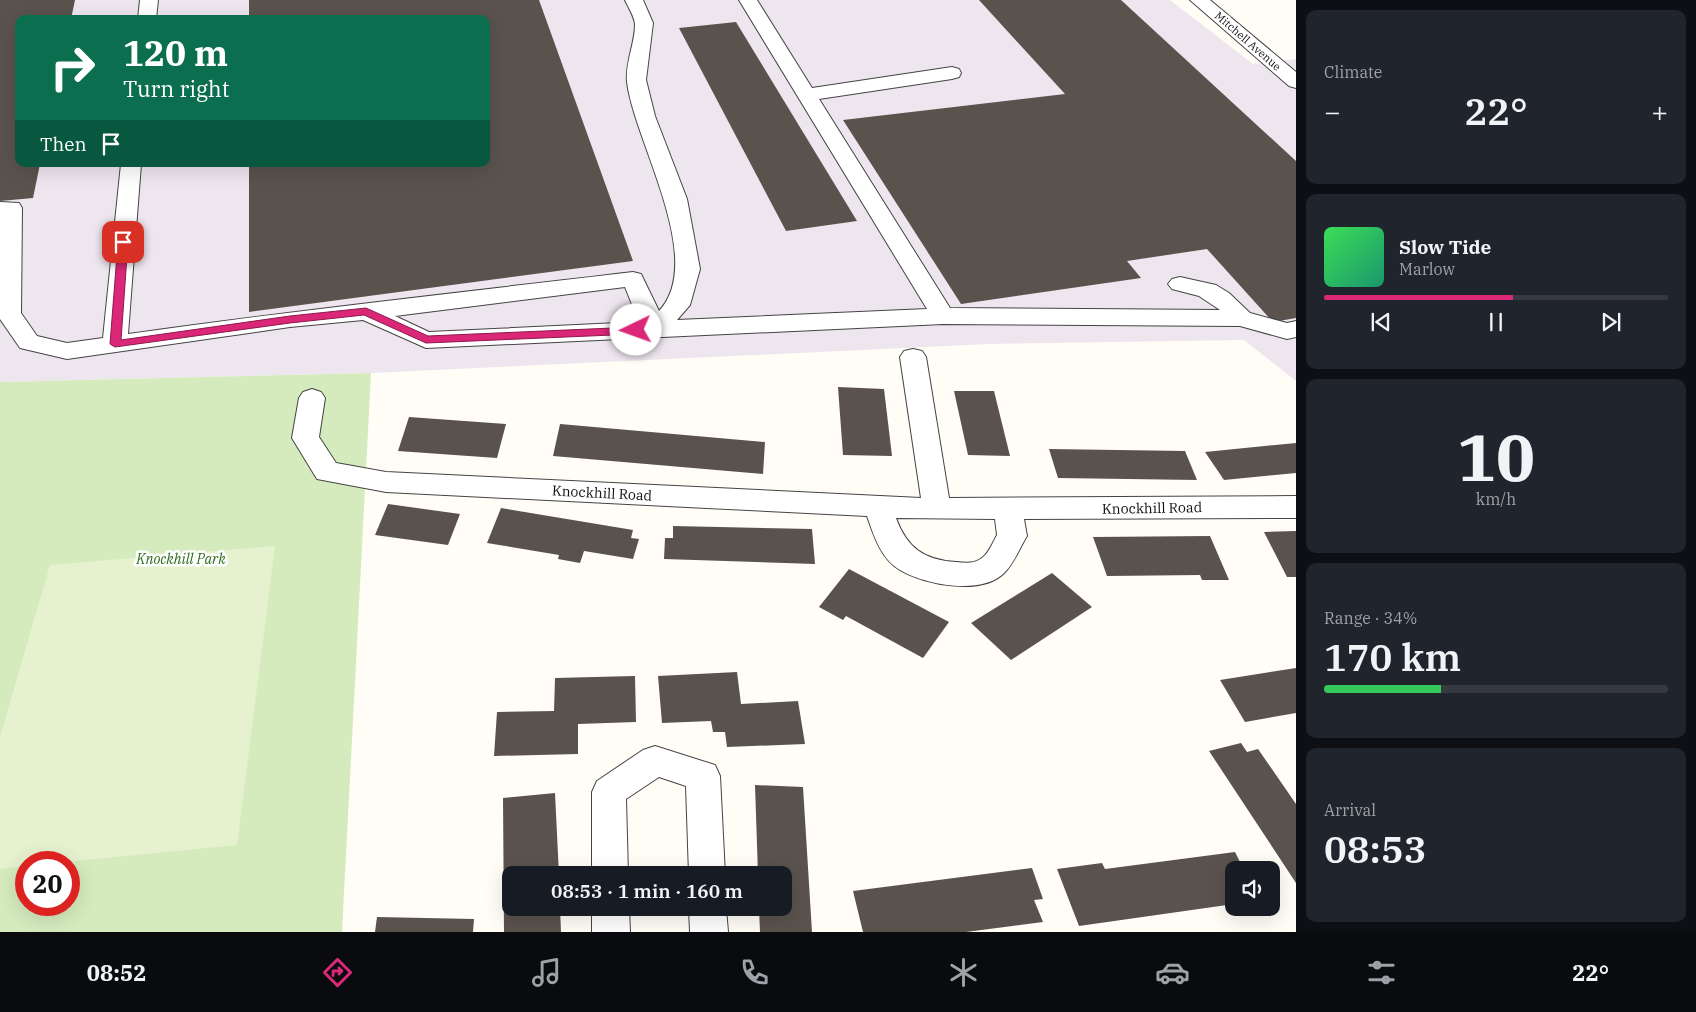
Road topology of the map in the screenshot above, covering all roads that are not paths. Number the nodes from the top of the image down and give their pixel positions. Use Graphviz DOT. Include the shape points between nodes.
graph roads {
  1 [pos="148,0"];
  2 [pos="634,0"];
  3 [pos="748,0"];
  4 [pos="1200,0"];
  5 [pos="147,15"];
  6 [pos="1296,63"];
  7 [pos="1277,66"];
  8 [pos="952,74"];
  9 [pos="1296,82"];
  10 [pos="806,94"];
  11 [pos="131,167"];
  12 [pos="0,210"];
  13 [pos="1180,284"];
  14 [pos="366,312"];
  15 [pos="943,316"];
  16 [pos="1241,318"];
  17 [pos="1296,329"];
  18 [pos="655,330"];
  19 [pos="115,344"];
  20 [pos="913,357"];
  21 [pos="312,398"];
  22 [pos="878,506"];
  23 [pos="1296,506"];
  24 [pos="937,509"];
  25 [pos="1008,510"];
  26 [pos="610,866"];
  27 [pos="707,866"];
  28 [pos="610,916"];
  29 [pos="708,916"];
  30 [pos="611,932"];
  31 [pos="709,932"];
  1 -- 5 [label="street"];
  2 -- 18 [label="street" via="644,23 636,80 645,116 676,199 688,269 678,305"];
  3 -- 10 [label="street"];
  4 -- 7 [label="street, Mitchell Avenue"];
  6 -- 7 [label="street"];
  7 -- 9 [label="street, Mitchell Avenue"];
  8 -- 10 [label="street"];
  10 -- 15 [label="street"];
  11 -- 19 [label="street"];
  12 -- 19 [label="street" via="11,208 9,314 29,342 67,351"];
  13 -- 16 [label="street" via="1207,289 1226,300"];
  14 -- 18 [label="street" via="426,340"];
  14 -- 18 [label="street" via="633,279"];
  14 -- 19 [label="street" via="290,319"];
  15 -- 16 [label="street"];
  15 -- 18 [label="street"];
  16 -- 17 [label="street" via="1287,331"];
  20 -- 24 [label="street"];
  21 -- 22 [label="street, Knockhill Road" via="304,438 327,472 386,482"];
  22 -- 24 [label="street, Knockhill Road"];
  22 -- 25 [label="street" via="890,541 910,562 942,573 974,575 994,564 1012,536"];
  23 -- 25 [label="street, Knockhill Road"];
  24 -- 25 [label="street, Knockhill Road"];
  26 -- 27 [label="street" via="609,792 655,761 703,776"];
  28 -- 30 [label="street"];
  29 -- 31 [label="street"];
}
